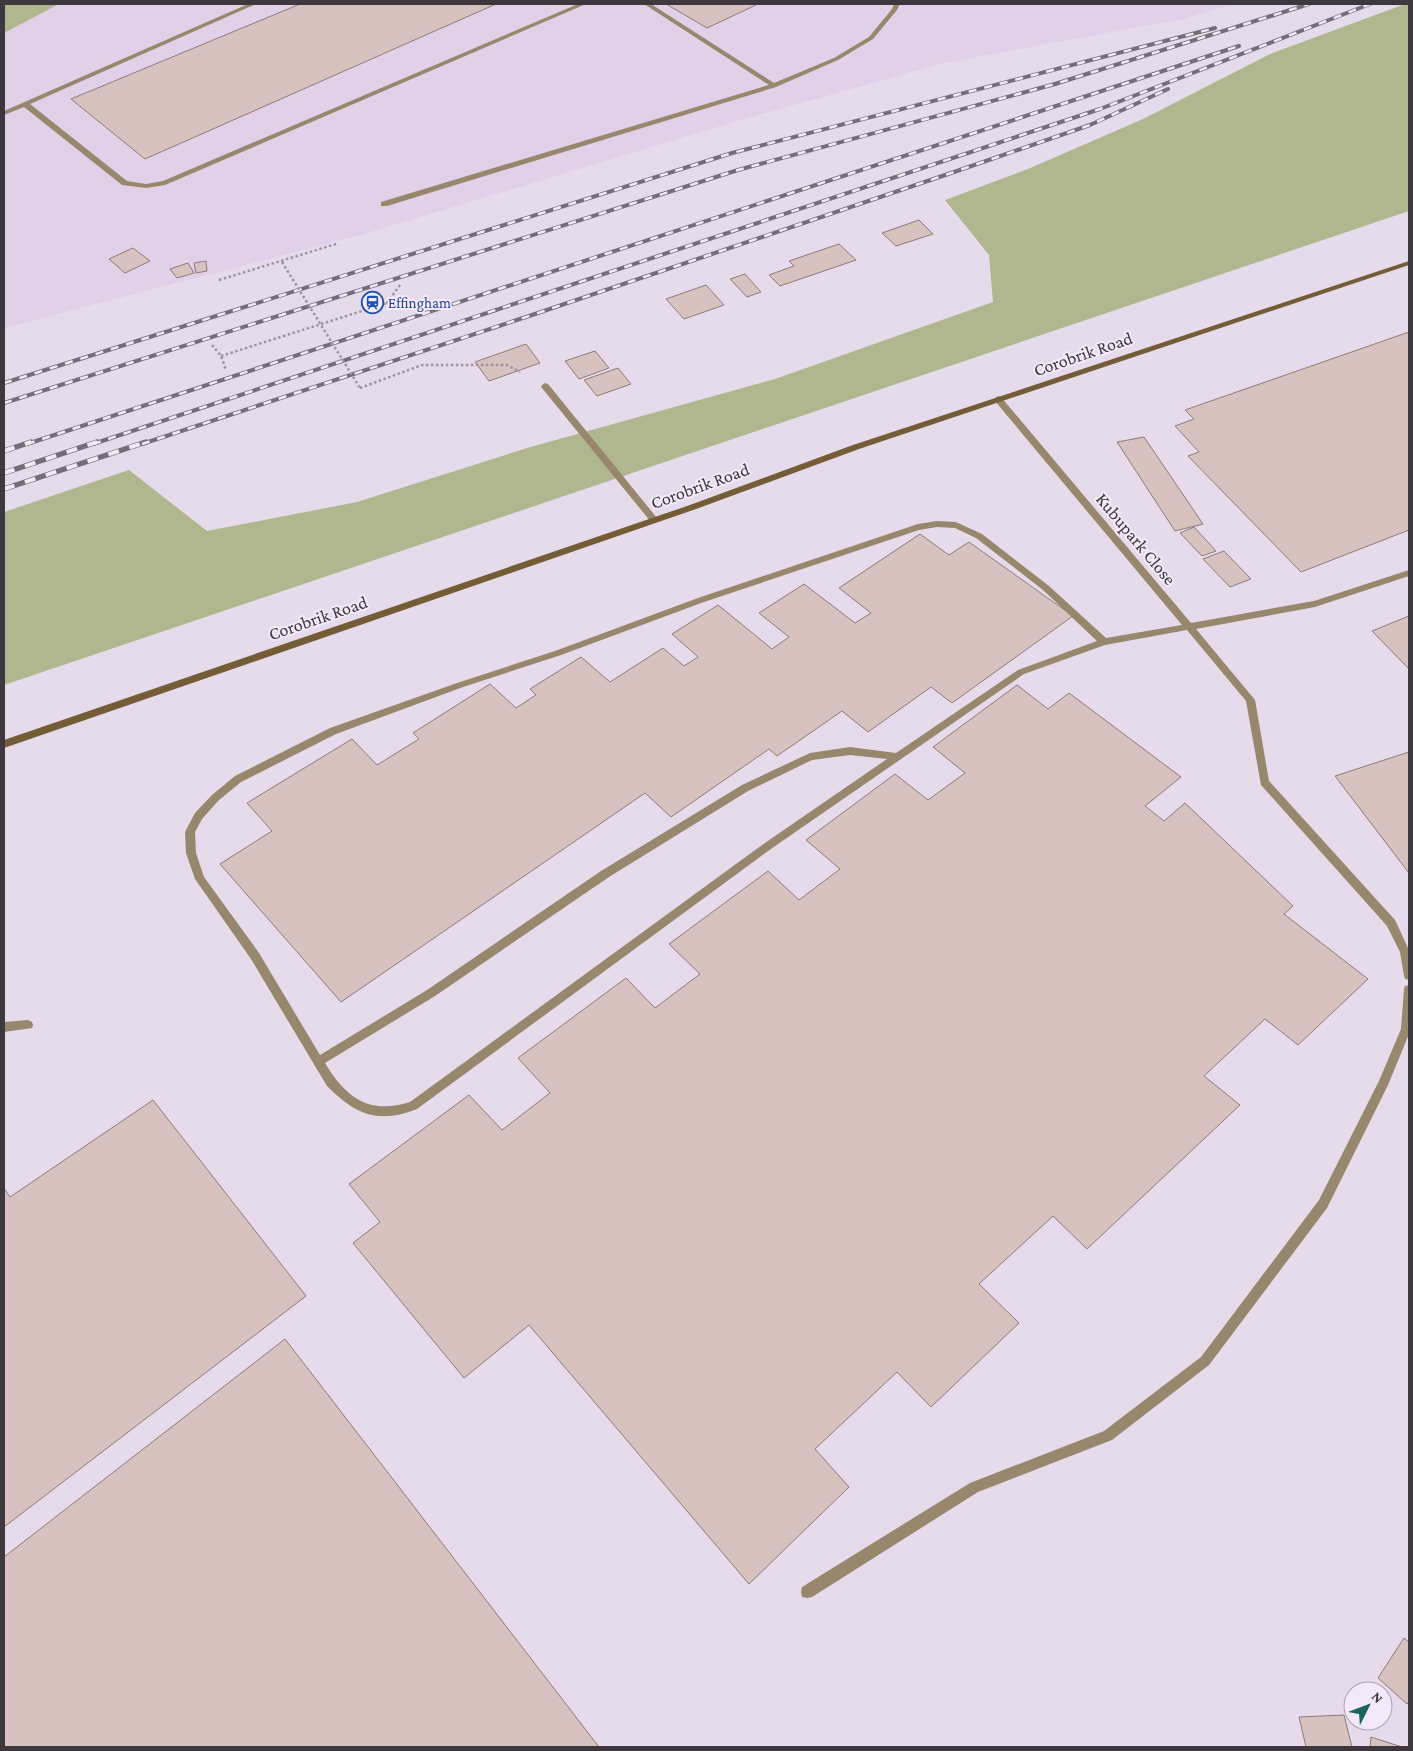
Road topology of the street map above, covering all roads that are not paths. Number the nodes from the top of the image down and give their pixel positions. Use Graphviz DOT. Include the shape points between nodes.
graph roads {
  1 [pos="253,4"];
  2 [pos="583,4"];
  3 [pos="647,4"];
  4 [pos="897,4"];
  5 [pos="774,86"];
  6 [pos="25,104"];
  7 [pos="4,113"];
  8 [pos="384,204"];
  9 [pos="1409,263"];
  10 [pos="545,386"];
  11 [pos="998,399"];
  12 [pos="654,520"];
  13 [pos="1409,573"];
  14 [pos="1187,626"];
  15 [pos="1104,642"];
  16 [pos="4,744"];
  17 [pos="897,757"];
  18 [pos="1409,976"];
  19 [pos="1409,989"];
  20 [pos="28,1025"];
  21 [pos="4,1027"];
  22 [pos="318,1062"];
  23 [pos="807,1592"];
  1 -- 6 [label="lane"];
  2 -- 6 [label="lane" via="165,184 146,186 125,182"];
  3 -- 5 [label="lane"];
  4 -- 5 [label="lane" via="871,38 836,59"];
  5 -- 8 [label="lane"];
  6 -- 7 [label="lane"];
  9 -- 11 [label="street, Corobrik Road"];
  10 -- 12 [label="lane"];
  11 -- 12 [label="street, Corobrik Road"];
  11 -- 14 [label="lane, Kubupark Close"];
  12 -- 16 [label="street, Corobrik Road"];
  13 -- 14 [label="lane" via="1315,604"];
  14 -- 15 [label="lane"];
  14 -- 18 [label="lane, Kubupark Close" via="1250,700 1264,782 1391,922 1405,952"];
  15 -- 17 [label="lane" via="1021,672"];
  15 -- 22 [label="lane" via="1046,588 979,536 956,525 937,524 918,527 451,688 333,731 268,762 238,779 198,816 190,832 191,853 200,879 255,956"];
  17 -- 22 [label="lane" via="850,751 810,757 745,788 605,874 430,993"];
  17 -- 22 [label="lane" via="765,848 413,1106 397,1112 364,1110 347,1100"];
  19 -- 23 [label="lane" via="1406,1029 1384,1082 1323,1204 1205,1362 1108,1436 974,1487"];
  20 -- 21 [label="lane"];
}
